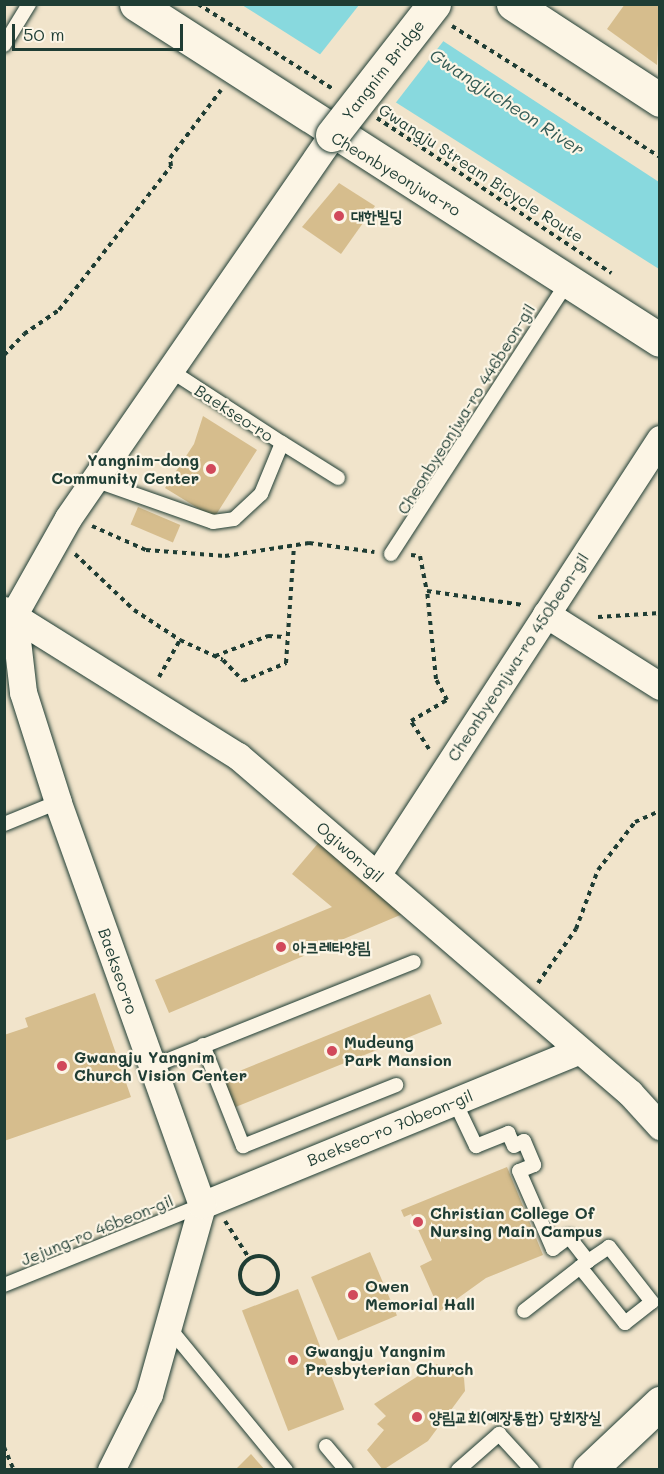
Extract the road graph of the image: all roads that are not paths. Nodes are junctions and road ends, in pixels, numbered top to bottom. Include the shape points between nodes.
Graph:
1 (29, 4) edge
2 (136, 4) edge
3 (513, 4) edge
4 (441, 14) edge
5 (4, 45) edge
6 (660, 100) edge
7 (332, 135) junction
8 (568, 281) junction
9 (660, 340) edge
10 (168, 369) junction
11 (660, 439) edge
12 (282, 443) junction
13 (338, 478) dead end
14 (94, 480) junction
15 (391, 554) road end
16 (8, 609) edge
17 (550, 617) junction
18 (660, 687) edge
19 (57, 802) junction
20 (4, 824) edge
21 (377, 875) junction
22 (414, 962) dead end
23 (203, 1045) junction
24 (578, 1051) junction
25 (151, 1067) junction
26 (396, 1085) dead end
27 (455, 1102) junction
28 (660, 1126) edge
29 (202, 1205) junction
30 (584, 1264) junction
31 (4, 1285) edge
32 (656, 1300) edge
33 (524, 1311) dead end
34 (170, 1329) junction
35 (660, 1403) edge
36 (326, 1446) dead end
37 (111, 1470) edge
38 (286, 1470) edge
39 (346, 1470) edge
40 (458, 1470) edge
41 (532, 1470) edge
42 (589, 1470) edge

1 - 5 lane
2 - 7 street, Cheonbyeonjwa-ro
3 - 6 street
4 - 7 street, Yangnim Bridge, bridge
7 - 8 street, Cheonbyeonjwa-ro
7 - 10 street
8 - 9 street, Cheonbyeonjwa-ro
8 - 15 lane, Cheonbyeonjwa-ro 446beon-gil
10 - 12 lane, Baekseo-ro
10 - 14 street
11 - 17 street, Cheonbyeonjwa-ro 450beon-gil
12 - 13 lane
12 - 14 lane, Baekseo-ro via 261,494 234,519 213,522 188,516
14 - 16 street
16 - 19 street, Baekseo-ro via 23,692
16 - 21 street, Ogiwon-gil via 238,756
17 - 18 street
17 - 21 street, Cheonbyeonjwa-ro 450beon-gil
19 - 20 lane
19 - 25 street, Baekseo-ro
21 - 24 street, Ogiwon-gil
22 - 23 lane
23 - 25 lane
23 - 26 lane via 243,1146
24 - 27 street, Baekseo-ro 70beon-gil
24 - 28 street, Ogiwon-gil
25 - 29 street, Baekseo-ro
27 - 29 street, Baekseo-ro 70beon-gil
27 - 30 lane via 476,1146 508,1133 514,1146 524,1141 534,1165 519,1171 553,1249 569,1237
29 - 31 lane, Jejung-ro 46beon-gil
29 - 34 street
30 - 32 lane via 609,1246
30 - 32 lane via 625,1323
30 - 33 lane
34 - 37 street via 137,1424
34 - 38 lane
35 - 42 street
36 - 39 lane
40 - 41 lane via 499,1434

